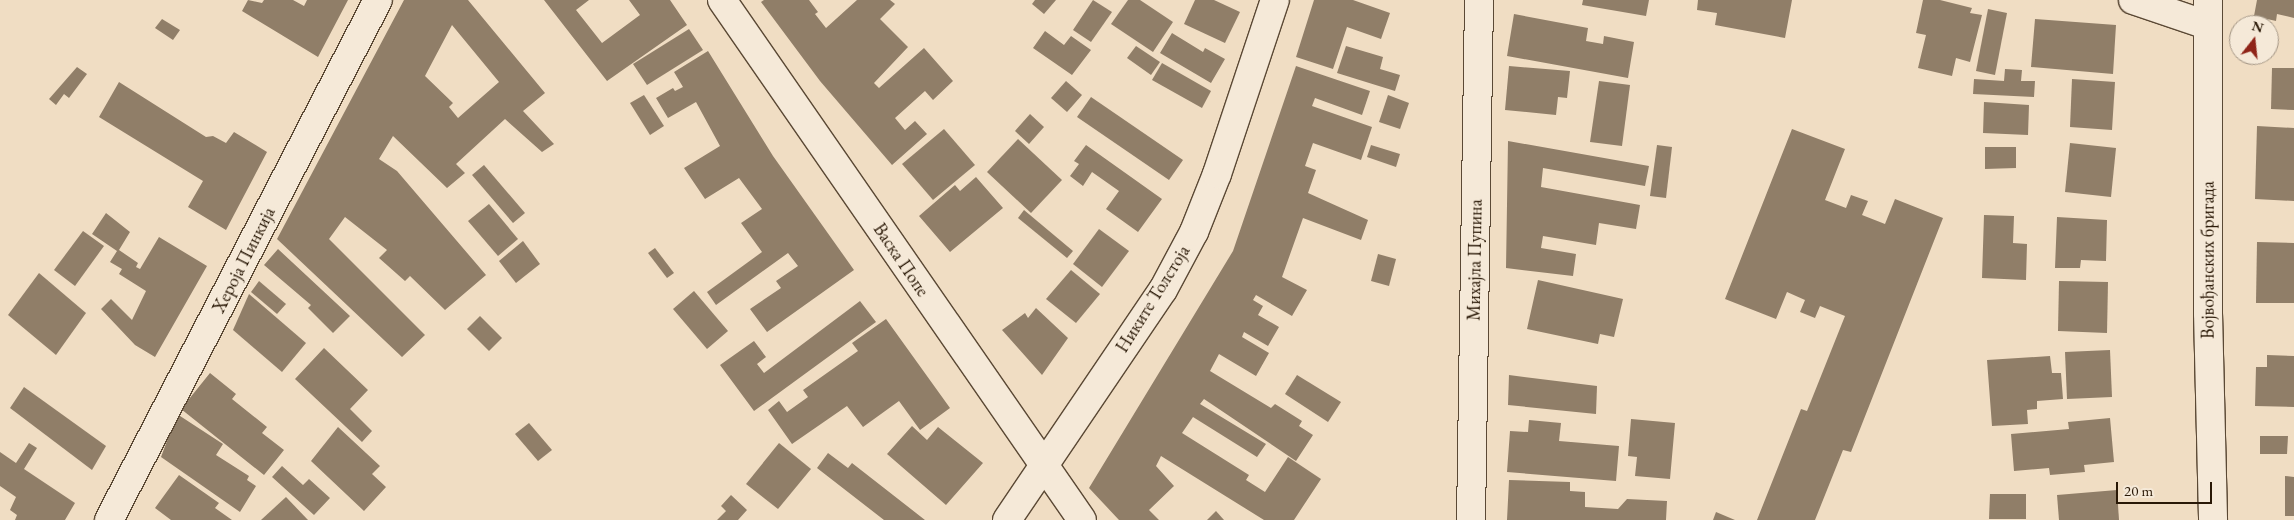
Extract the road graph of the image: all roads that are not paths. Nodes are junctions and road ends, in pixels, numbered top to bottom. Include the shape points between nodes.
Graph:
1 (378, 0) edge
2 (722, 0) edge
3 (1275, 0) edge
4 (1479, 0) edge
5 (2133, 0) edge
6 (2207, 12) edge
7 (1043, 467) junction
8 (109, 520) edge
9 (1007, 520) edge
10 (1082, 520) edge
11 (1471, 520) edge
12 (2213, 520) edge

1 - 8 street, Хероја Пинкија
2 - 7 street, Васка Попе
3 - 7 street, Никите Толстоја via 1217,174 1194,232 1163,290
4 - 11 street, Михајла Пупина
5 - 6 street
6 - 12 street, Војвођанских бригада
7 - 9 street, Никите Толстоја
7 - 10 street, Васка Попе

